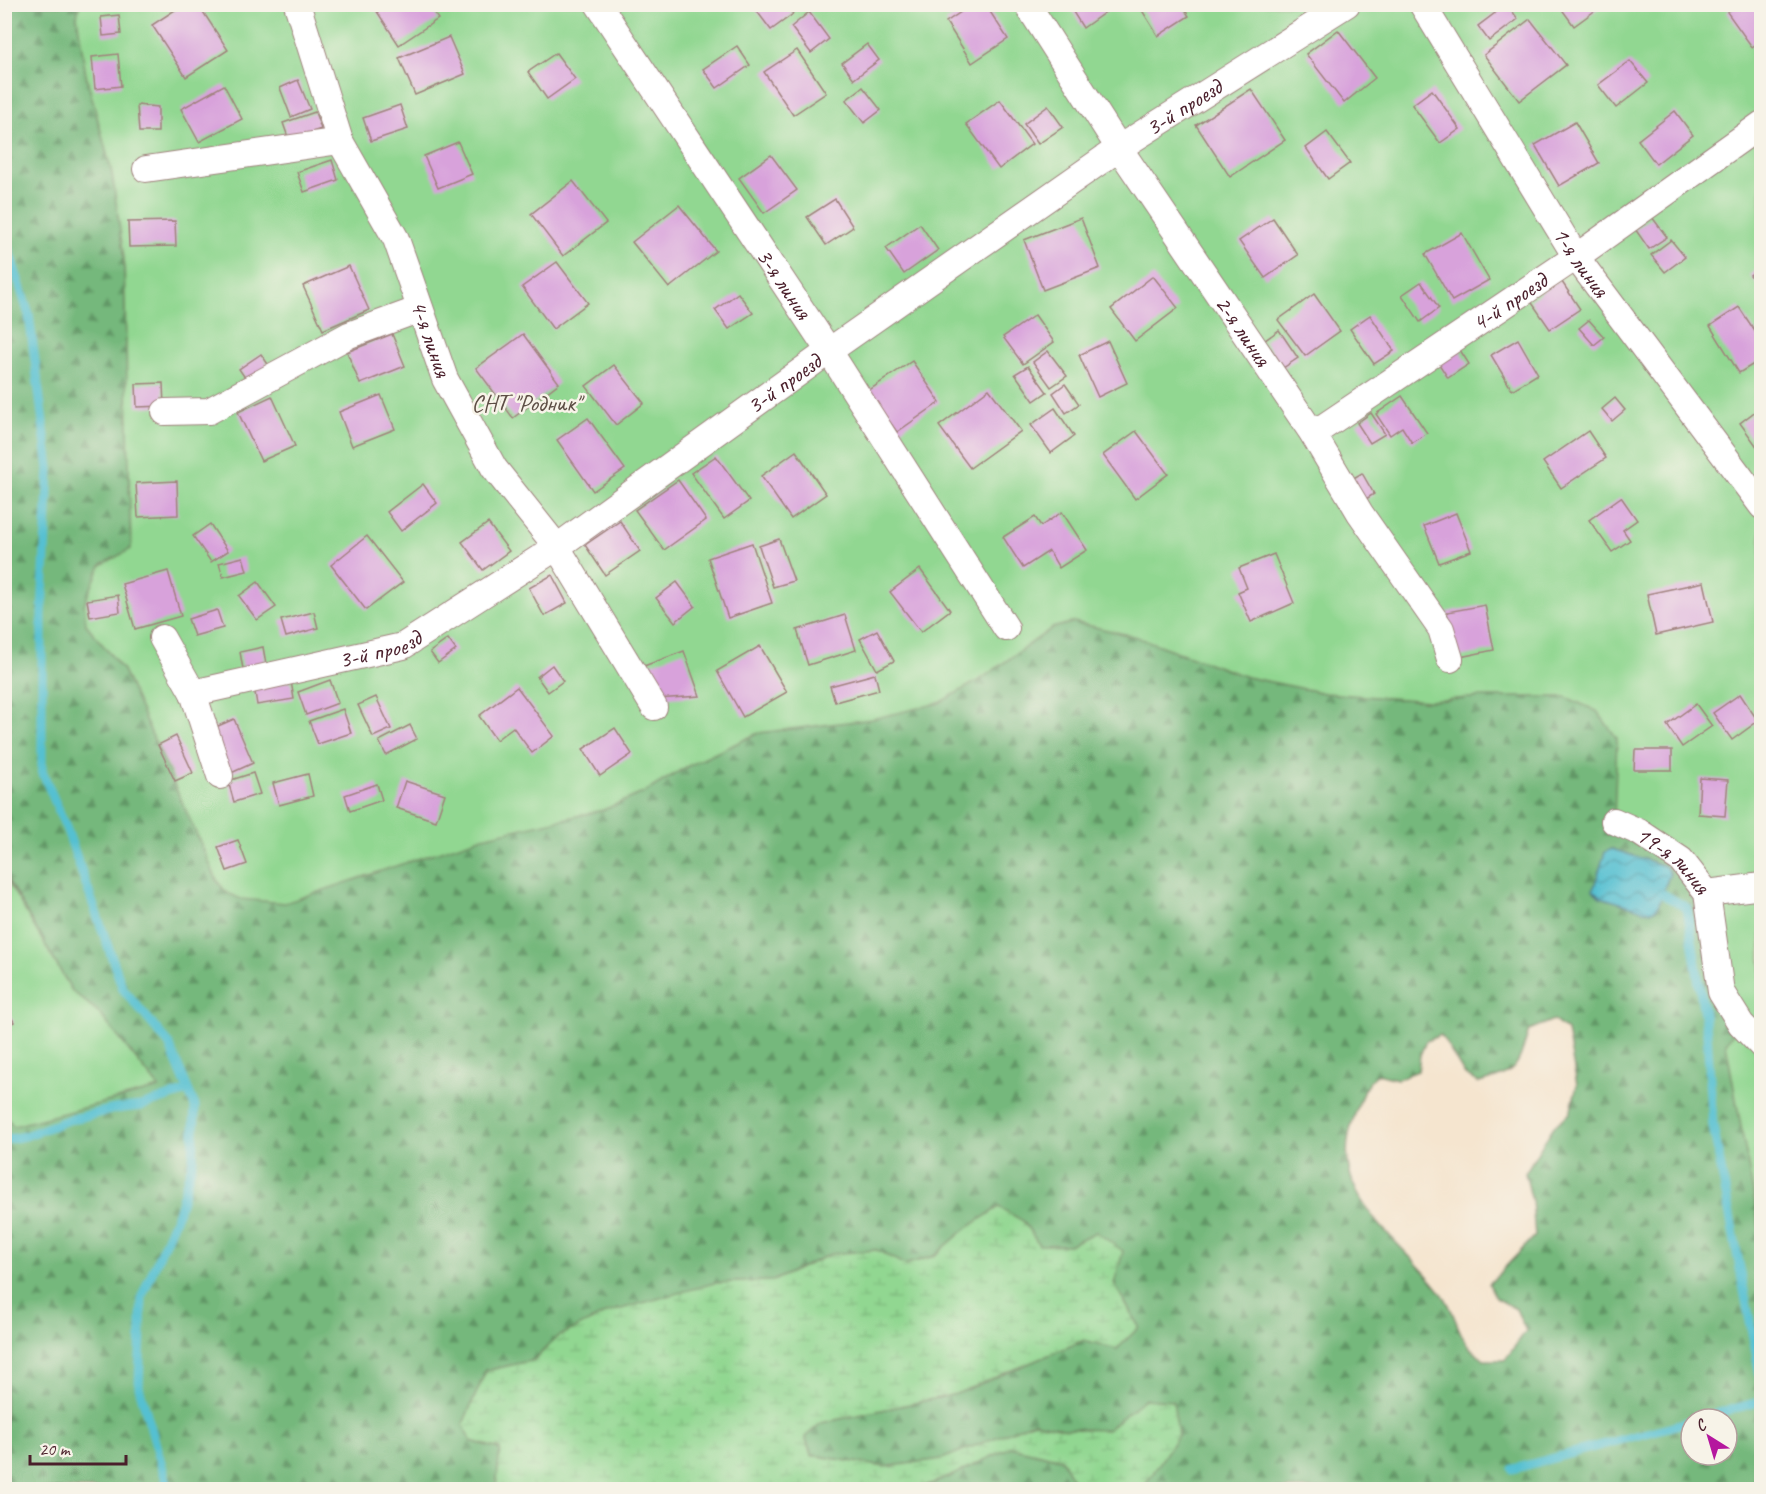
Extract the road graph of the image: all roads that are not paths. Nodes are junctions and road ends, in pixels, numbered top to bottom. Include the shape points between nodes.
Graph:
1 (297, 4) edge
2 (598, 4) edge
3 (1027, 4) edge
4 (1347, 4) edge
5 (1422, 4) edge
6 (1761, 124) edge
7 (340, 141) junction
8 (1119, 148) junction
9 (146, 169) dead end
10 (1576, 256) junction
11 (420, 309) junction
12 (829, 351) junction
13 (165, 412) dead end
14 (1313, 434) junction
15 (1761, 506) edge
16 (557, 548) junction
17 (1006, 628) dead end
18 (162, 638) dead end
19 (1450, 659) dead end
20 (193, 693) junction
21 (654, 707) dead end
22 (220, 776) dead end
23 (1614, 821) dead end
24 (1761, 886) edge
25 (1707, 893) junction
26 (1761, 1046) edge

1 - 7 street, 4-я линия
2 - 12 street, 3-я линия
3 - 8 street, 2-я линия
4 - 8 street, 3-й проезд
5 - 10 street, 1-я линия
6 - 10 street, 4-й проезд
7 - 9 street
7 - 11 street, 4-я линия via 396,239
8 - 12 street, 3-й проезд
8 - 14 street, 2-я линия
10 - 14 street, 4-й проезд
10 - 15 street, 1-я линия
11 - 13 street via 349,335 209,411
11 - 16 street, 4-я линия via 445,379 494,468
12 - 16 street, 3-й проезд
12 - 17 street, 3-я линия
14 - 19 street, 2-я линия via 1360,513 1442,629
16 - 20 street, 3-й проезд via 403,646
16 - 21 street, 4-я линия
18 - 20 street
20 - 22 street
23 - 25 street, 19-я линия via 1639,832 1681,860
24 - 25 street
25 - 26 street, 19-я линия via 1721,992

